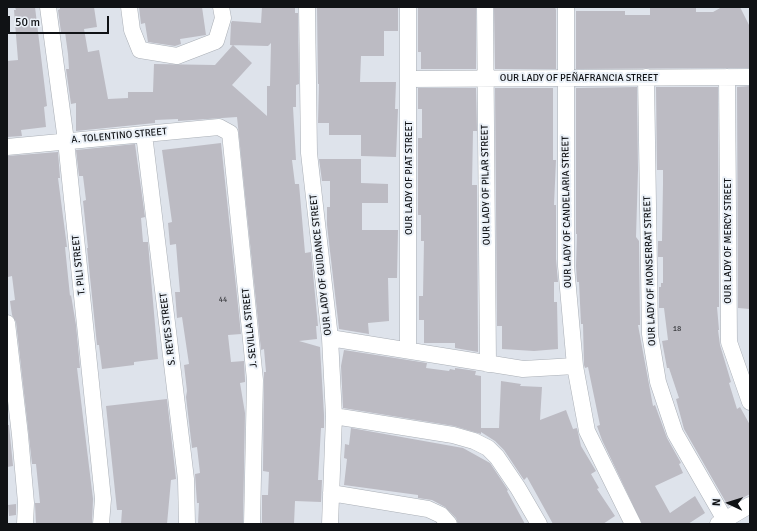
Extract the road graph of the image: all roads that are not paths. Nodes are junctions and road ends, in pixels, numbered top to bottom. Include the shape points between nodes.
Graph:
1 (48, 7) edge
2 (129, 7) edge
3 (221, 7) edge
4 (307, 7) edge
5 (408, 7) edge
6 (484, 7) edge
7 (566, 7) edge
8 (566, 77) junction
9 (646, 77) junction
10 (727, 77) junction
11 (750, 77) edge
12 (409, 78) junction
13 (485, 79) junction
14 (230, 133) joint
15 (144, 134) junction
16 (66, 141) junction
17 (7, 147) edge
18 (7, 323) edge
19 (330, 338) junction
20 (408, 350) junction
21 (488, 364) junction
22 (575, 366) junction
23 (750, 402) edge
24 (334, 416) junction
25 (331, 493) junction
26 (750, 505) edge
27 (722, 522) edge
28 (25, 524) edge
29 (101, 524) edge
30 (187, 524) edge
31 (252, 524) edge
32 (330, 524) edge
33 (449, 524) edge
34 (539, 524) edge
35 (633, 524) edge

1 - 16 street, T. PILI STREET
2 - 3 street via 132,30 140,50 177,56 216,41 223,18
4 - 19 street, OUR LADY OF GUIDANCE STREET via 309,153
5 - 12 street, OUR LADY OF PIAT STREET
6 - 13 street, OUR LADY OF PILAR STREET
7 - 8 street, OUR LADY OF CANDELARIA STREET
8 - 9 street, OUR LADY OF PEÑAFRANCIA STREET
8 - 13 street, OUR LADY OF PEÑAFRANCIA STREET
8 - 22 street, OUR LADY OF CANDELARIA STREET via 566,266
9 - 10 street, OUR LADY OF PEÑAFRANCIA STREET
9 - 27 street, OUR LADY OF MONSERRAT STREET via 650,334 658,382 675,433
10 - 11 street, OUR LADY OF PEÑAFRANCIA STREET
10 - 23 street, OUR LADY OF MERCY STREET via 729,342
12 - 13 street, OUR LADY OF PEÑAFRANCIA STREET
12 - 20 street, OUR LADY OF PIAT STREET
13 - 21 street, OUR LADY OF PILAR STREET
14 - 15 street, A. TOLENTINO STREET via 219,127
14 - 31 street, J. SEVILLA STREET via 255,380
15 - 16 street, A. TOLENTINO STREET
15 - 30 street, S. REYES STREET via 186,479
16 - 17 street, A. TOLENTINO STREET
16 - 29 street, T. PILI STREET via 103,499
18 - 28 street via 21,443 26,503
19 - 20 street
19 - 24 street, OUR LADY OF GUIDANCE STREET
20 - 21 street
21 - 22 street via 523,369
22 - 35 street, OUR LADY OF CANDELARIA STREET via 587,431
24 - 25 street, OUR LADY OF GUIDANCE STREET
24 - 34 street via 474,440 497,457
25 - 32 street, OUR LADY OF GUIDANCE STREET
25 - 33 street via 428,509 441,515
26 - 27 street

